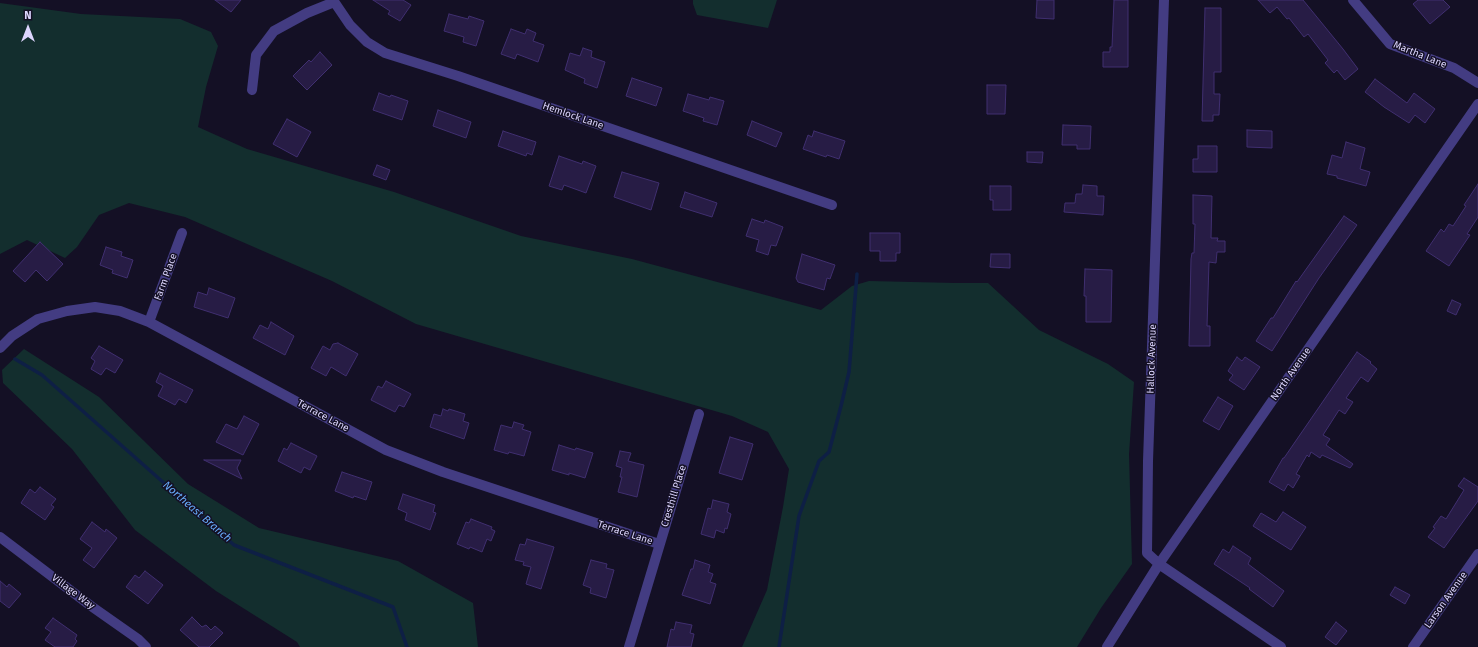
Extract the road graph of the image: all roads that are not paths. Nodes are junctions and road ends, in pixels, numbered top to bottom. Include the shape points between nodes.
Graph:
1 (1164, 0) edge
2 (1353, 0) edge
3 (334, 1) edge
4 (1478, 83) edge
5 (252, 90) dead end
6 (1478, 104) edge
7 (832, 205) dead end
8 (182, 233) dead end
9 (150, 322) junction
10 (0, 348) edge
11 (699, 414) dead end
12 (0, 537) edge
13 (660, 544) junction
14 (1478, 554) edge
15 (1159, 564) junction
16 (146, 647) edge
17 (629, 647) edge
18 (1107, 647) edge
19 (1281, 647) edge
20 (1414, 647) edge

1 - 15 street, Hallock Avenue via 1147,553
2 - 4 street, Martha Lane via 1390,44 1454,68
3 - 5 street via 274,32 256,55
3 - 7 street, Hemlock Lane via 354,30 384,53
6 - 15 street, North Avenue
8 - 9 street, Farm Place
9 - 10 street, Terrace Lane via 120,311 95,307 67,311 38,319 12,336
9 - 13 street, Terrace Lane via 386,450
11 - 13 street, Cresthill Place
12 - 16 street, Village Way
13 - 17 street, Cresthill Place
14 - 20 street, Larson Avenue
15 - 18 street, North Avenue
15 - 19 street, Hallock Avenue

